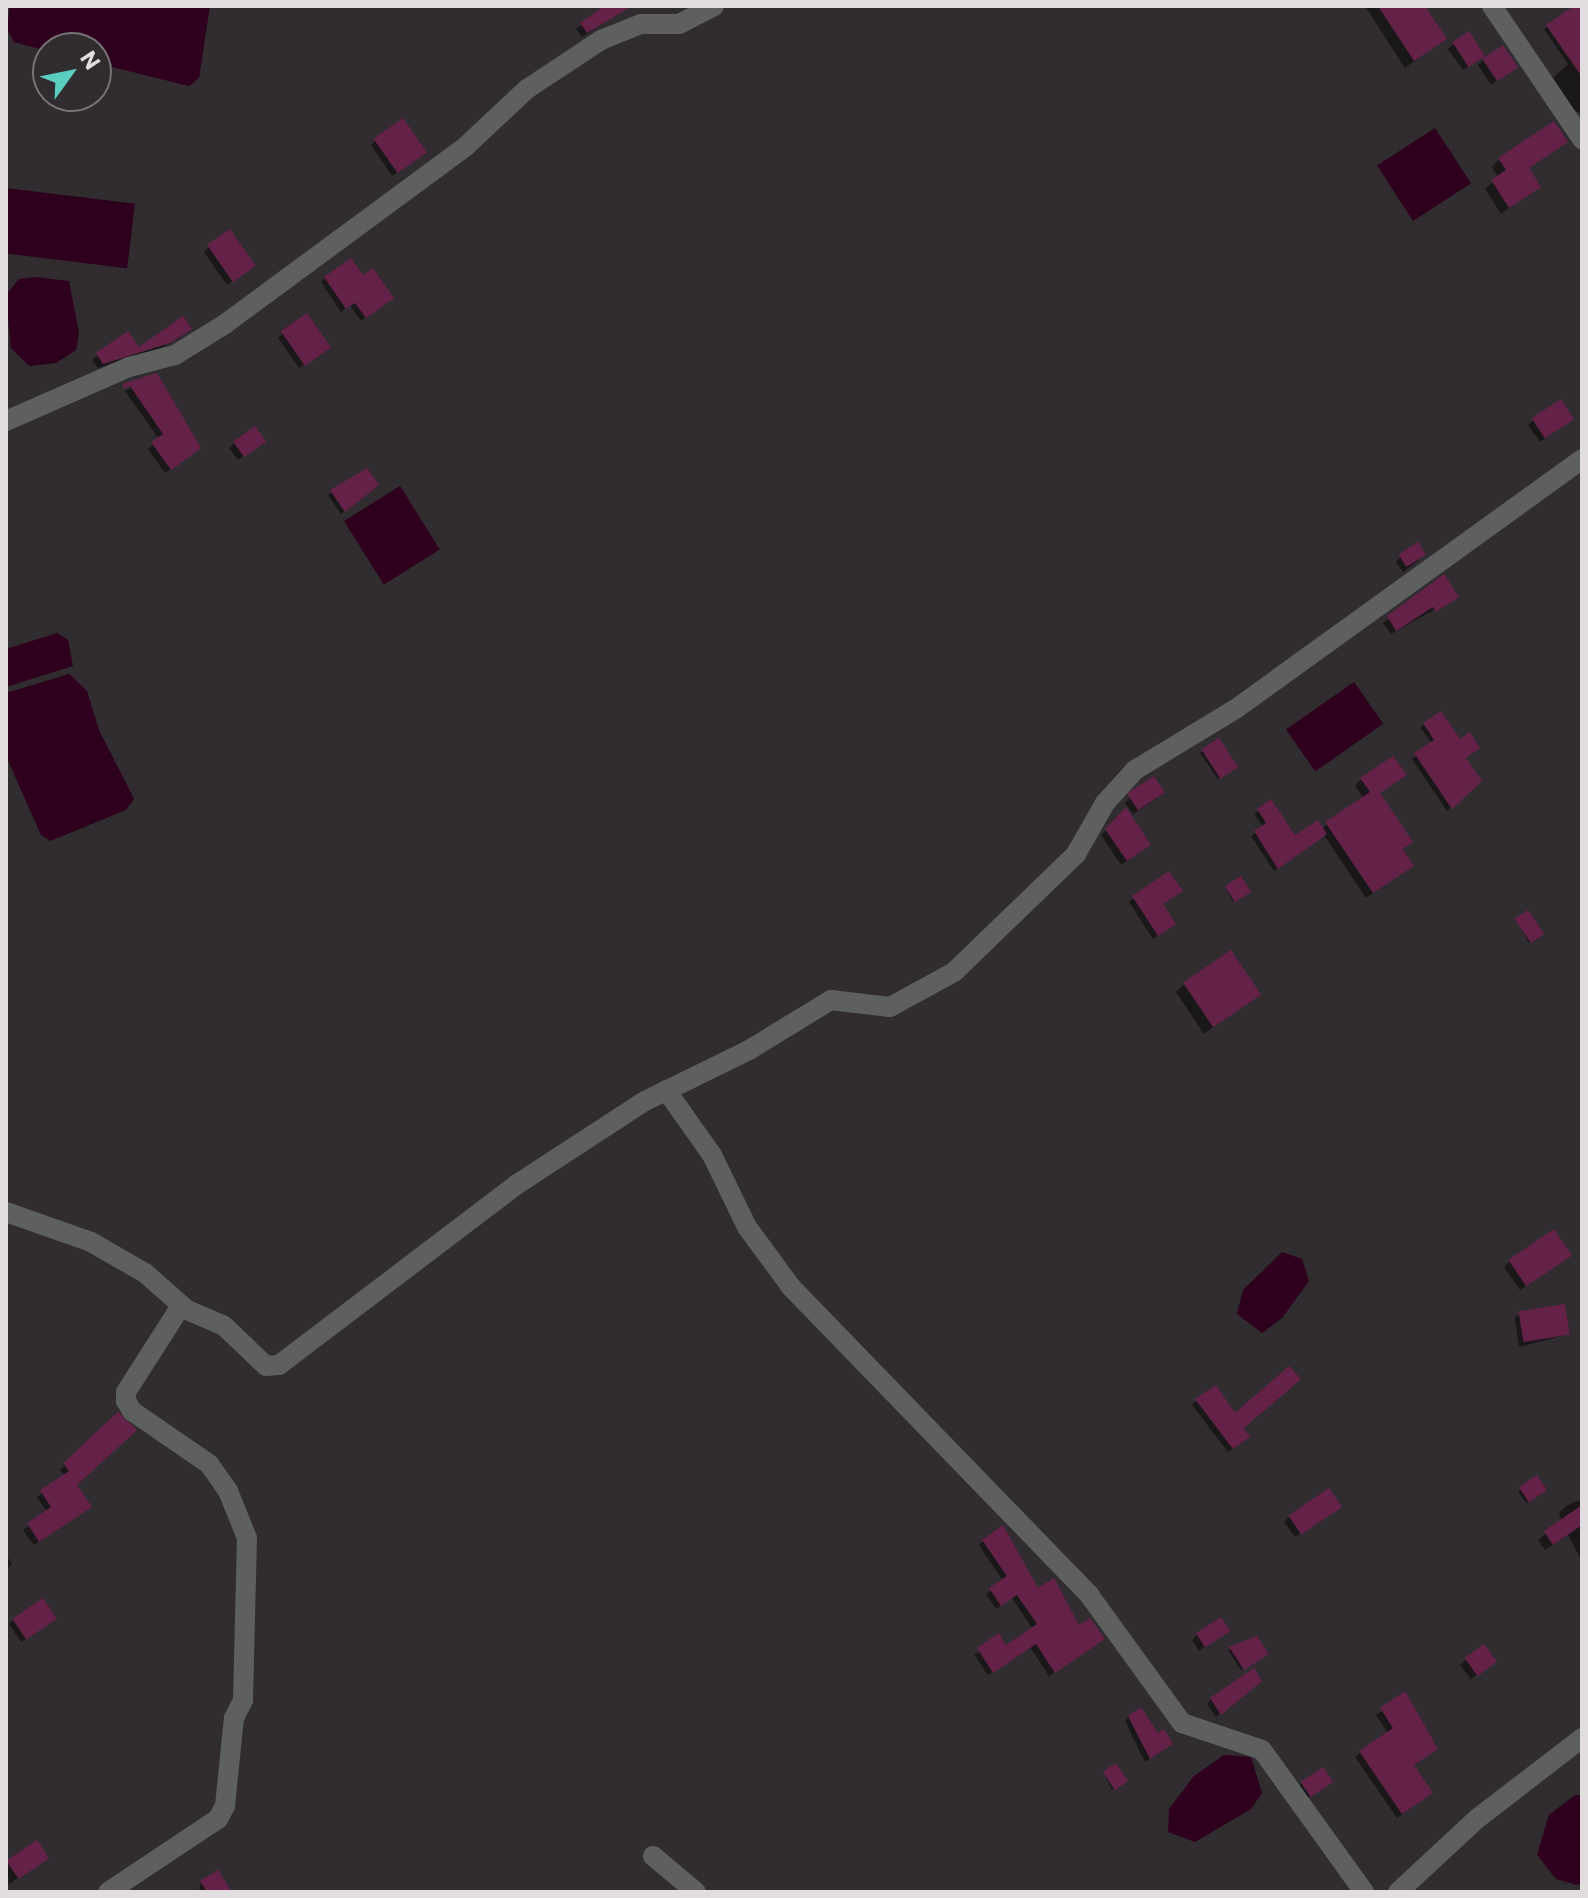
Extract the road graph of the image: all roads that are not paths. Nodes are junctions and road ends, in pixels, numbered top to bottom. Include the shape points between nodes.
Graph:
1 (714, 6) edge
2 (1492, 6) edge
3 (1582, 139) edge
4 (6, 421) edge
5 (1582, 459) edge
6 (666, 1090) junction
7 (6, 1212) edge
8 (181, 1306) junction
9 (1582, 1738) edge
10 (653, 1856) dead end
11 (108, 1892) edge
12 (696, 1892) edge
13 (1364, 1892) edge
14 (1398, 1892) edge

1 - 4 street via 692,20 641,24 601,40 527,89 466,146 302,268 175,355 129,367
2 - 3 street
5 - 6 street via 1237,708 1135,770 1105,803 1076,854 954,972 890,1007 831,1000 749,1050
6 - 8 street via 516,1185 279,1365 266,1366 223,1325
6 - 13 street via 712,1155 747,1227 791,1287 1090,1596 1182,1723 1262,1750
7 - 8 street via 91,1242 145,1273
8 - 11 street via 126,1392 126,1401 132,1411 209,1464 228,1491 247,1538 243,1700 234,1718 225,1806 218,1819
9 - 14 street via 1478,1818
10 - 12 street

